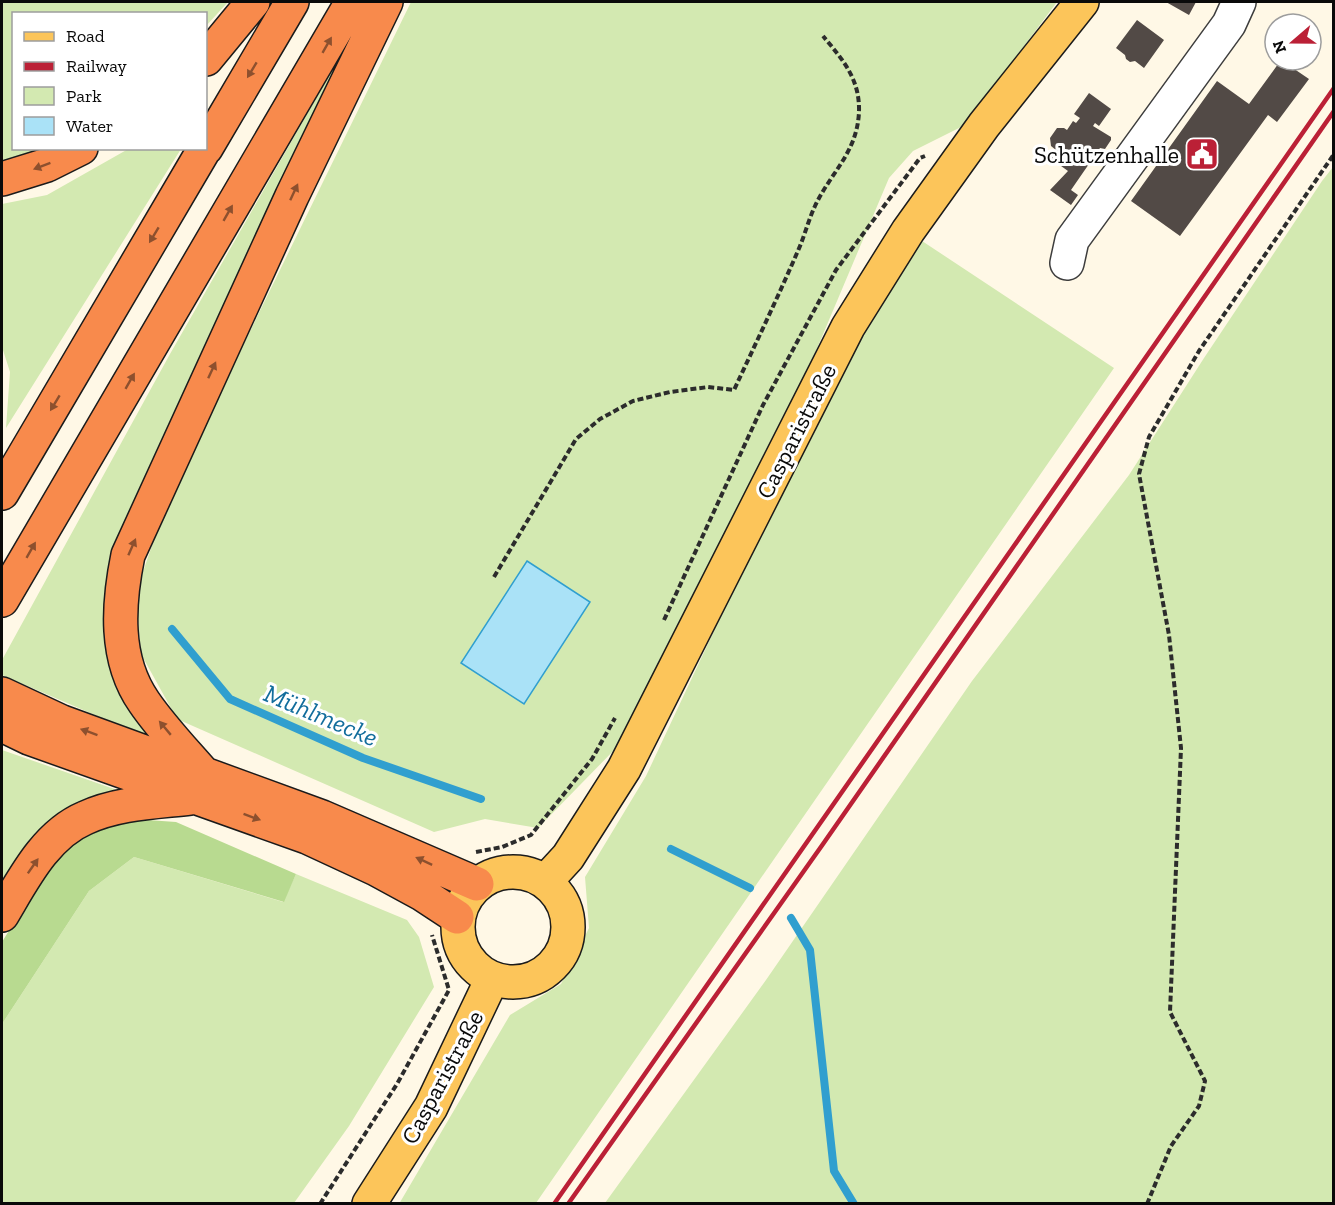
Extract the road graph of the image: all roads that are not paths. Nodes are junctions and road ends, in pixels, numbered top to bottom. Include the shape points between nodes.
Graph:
1 (252, 2) edge
2 (292, 2) edge
3 (352, 2) edge
4 (386, 2) edge
5 (1082, 2) edge
6 (1239, 2) edge
7 (207, 58) edge
8 (207, 145) edge
9 (77, 150) edge
10 (204, 150) edge
11 (2, 179) edge
12 (1067, 263) dead end
13 (2, 493) edge
14 (2, 600) edge
15 (2, 694) edge
16 (2, 725) edge
17 (200, 785) junction
18 (545, 882) junction
19 (477, 884) junction
20 (2, 915) edge
21 (444, 924) junction
22 (492, 979) junction
23 (369, 1203) edge

1 - 7 highway
2 -> 8 highway
14 -> 3 highway
17 -> 4 highway via 132,680 123,651 120,618 128,555 292,196
5 - 18 main road, Casparistraße via 984,125 908,231 848,327 624,769 568,857
6 - 12 lane via 1228,24 1072,240
9 -> 11 highway via 48,165
10 -> 13 highway
17 -> 15 highway
16 - 17 highway via 29,738
19 -> 17 highway via 322,817
20 -> 17 highway via 22,880 51,843 83,818
17 -> 21 highway via 422,894
18 - 19 main road via 528,872 510,872
18 - 22 main road via 556,891 567,916 567,938 558,961 540,976 514,982
19 - 21 main road
21 - 22 main road via 458,935 463,952 475,968
22 - 23 main road, Casparistraße via 431,1107

